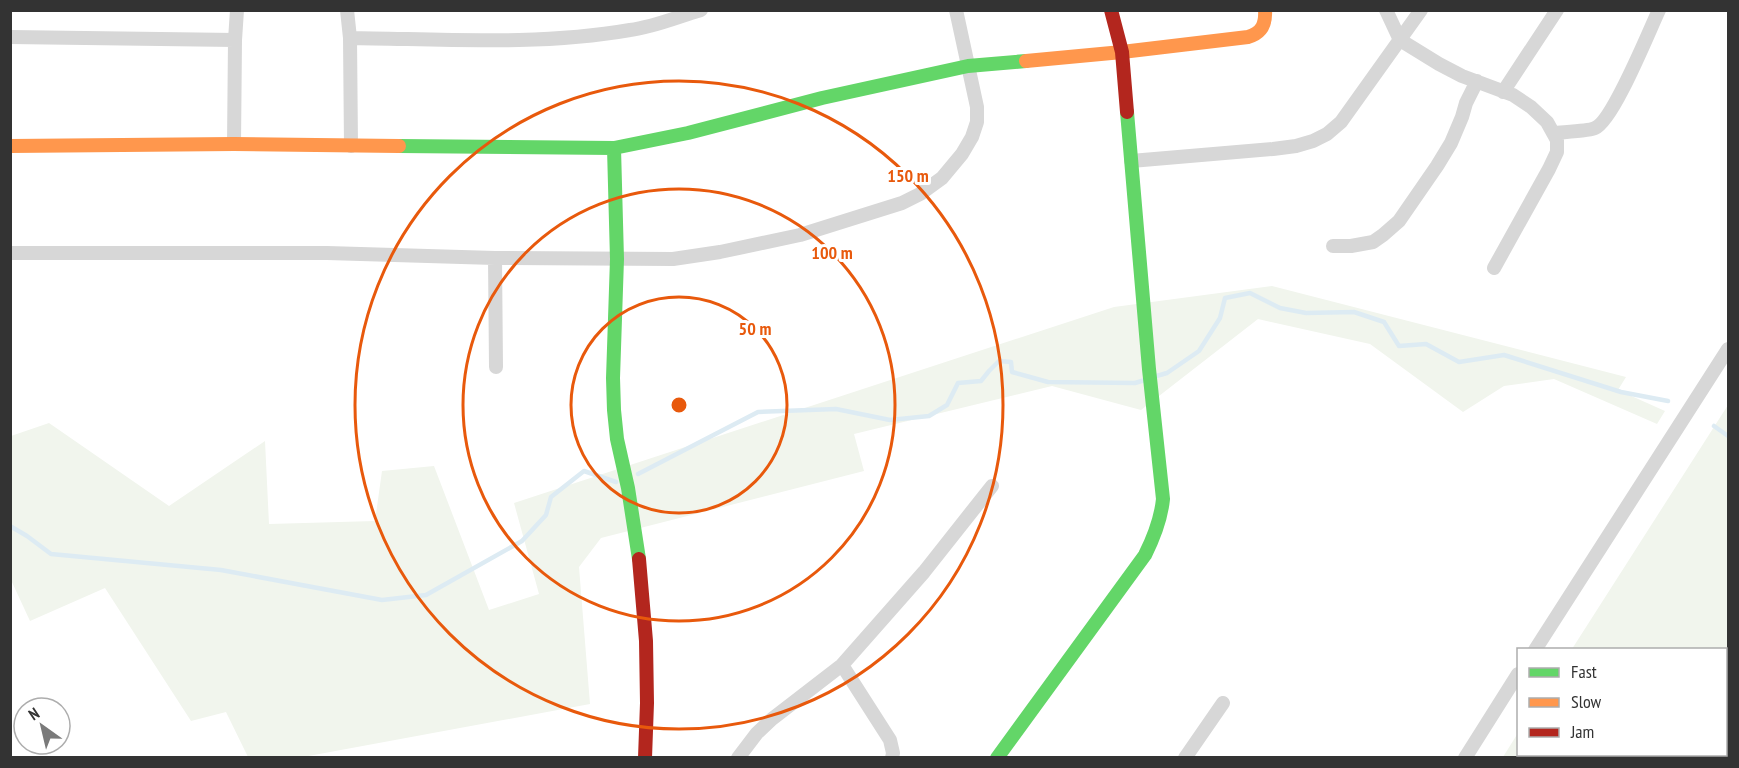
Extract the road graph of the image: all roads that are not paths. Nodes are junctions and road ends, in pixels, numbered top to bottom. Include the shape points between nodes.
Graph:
1 (237, 10) edge
2 (347, 10) edge
3 (701, 10) edge
4 (956, 10) edge
5 (1111, 10) edge
6 (1265, 10) edge
7 (1386, 10) edge
8 (1421, 10) edge
9 (1557, 10) edge
10 (1659, 10) edge
11 (10, 37) edge
12 (350, 38) junction
13 (235, 40) junction
14 (1400, 40) junction
15 (1122, 52) junction
16 (968, 66) junction
17 (1477, 81) junction
18 (1503, 92) junction
19 (1554, 133) junction
20 (234, 144) junction
21 (10, 146) edge
22 (351, 146) junction
23 (614, 148) junction
24 (1131, 161) junction
25 (1333, 246) dead end
26 (10, 253) edge
27 (495, 258) junction
28 (616, 259) junction
29 (1494, 268) dead end
30 (1728, 349) edge
31 (496, 367) dead end
32 (992, 486) dead end
33 (1535, 648) edge
34 (842, 665) junction
35 (1517, 676) edge
36 (1223, 703) dead end
37 (645, 758) edge
38 (738, 758) edge
39 (892, 758) edge
40 (997, 758) edge
41 (1185, 758) edge
42 (1465, 758) edge

1 - 13 street
2 - 12 street
3 - 12 street via 632,30 586,36 527,40
4 - 16 street
5 - 15 street
6 - 15 street via 1264,26 1256,35
7 - 14 street
8 - 14 street
9 - 18 street
10 - 19 street via 1616,101 1600,125
11 - 13 street
12 - 22 street
13 - 20 street
14 - 17 street
14 - 24 street via 1341,122 1313,141 1273,149
15 - 16 street
15 - 24 street
16 - 23 street
16 - 28 street via 977,107 972,137 942,178 920,194 800,235 673,259
17 - 18 street
17 - 25 street via 1451,143 1399,221 1373,242
18 - 19 street via 1531,107
19 - 29 street via 1557,152
20 - 21 street
20 - 22 street
22 - 23 street
23 - 28 street
24 - 40 street via 1162,516 1154,539 1130,577
26 - 27 street via 327,253
27 - 28 street
27 - 31 street
28 - 37 street via 614,410 639,558 646,641
30 - 33 street
32 - 34 street via 924,572
34 - 38 street via 772,719
34 - 39 street via 890,740
35 - 42 street
36 - 41 street

